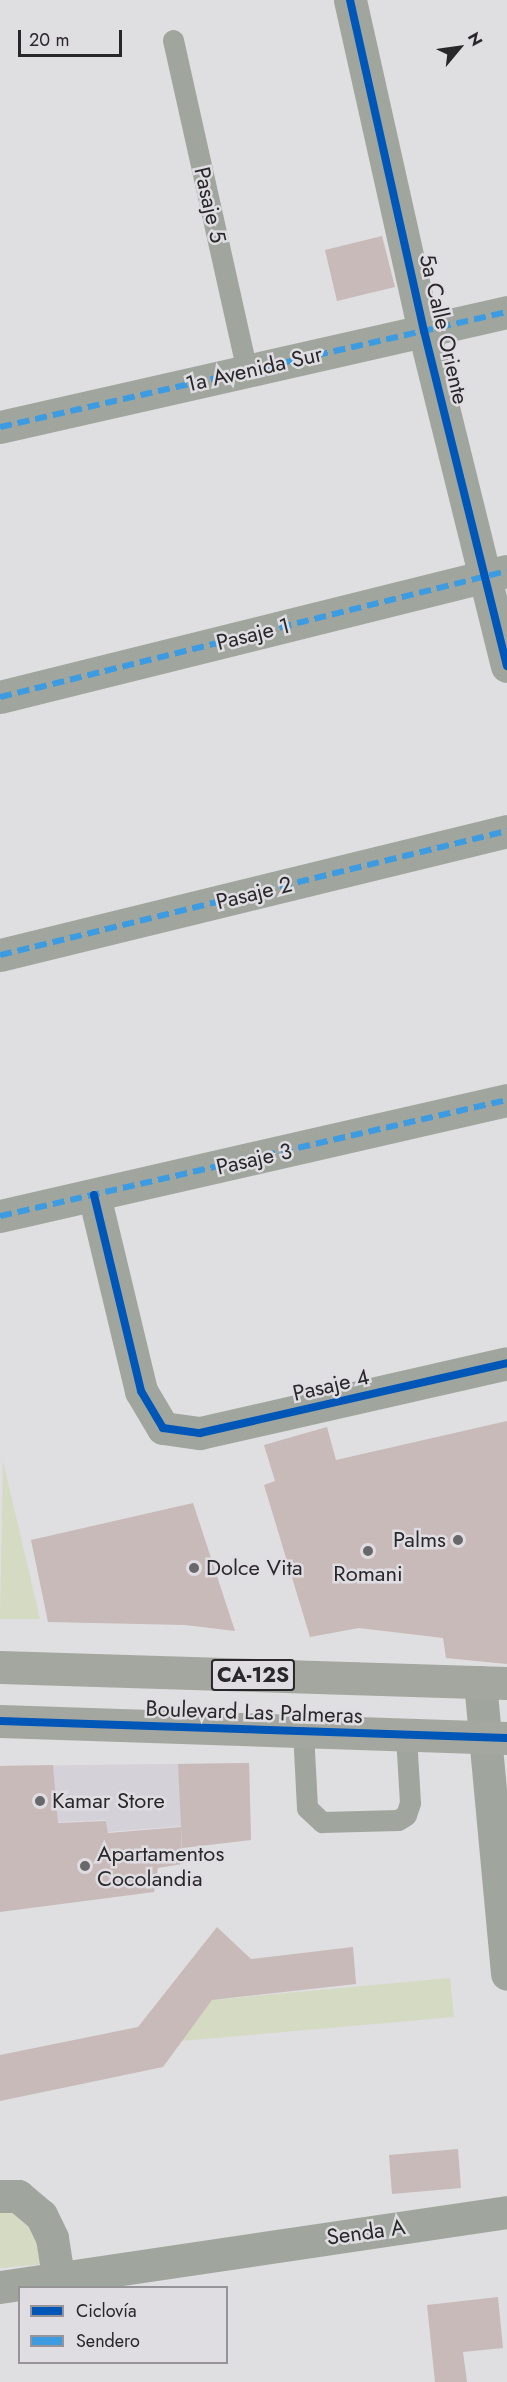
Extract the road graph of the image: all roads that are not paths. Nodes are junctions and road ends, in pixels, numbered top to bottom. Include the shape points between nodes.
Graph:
1 (350, 0) edge
2 (173, 40) dead end
3 (507, 312) edge
4 (424, 331) junction
5 (247, 370) junction
6 (0, 427) edge
7 (496, 574) edge
8 (507, 666) edge
9 (0, 698) edge
10 (507, 831) edge
11 (0, 955) edge
12 (507, 1100) edge
13 (94, 1195) junction
14 (0, 1216) edge
15 (507, 1363) edge
16 (0, 1667) edge
17 (494, 1682) edge
18 (0, 1721) edge
19 (303, 1731) junction
20 (406, 1735) junction
21 (496, 1738) edge
22 (507, 1974) edge
23 (0, 2196) edge
24 (507, 2211) edge
25 (58, 2276) junction
26 (0, 2287) edge

1 - 4 street, 5a Calle Oriente
2 - 5 lane, Pasaje 5
3 - 4 street, 1a Avenida Sur
4 - 5 street, 1a Avenida Sur
4 - 7 street, 5a Calle Oriente
5 - 6 street, 1a Avenida Sur
7 - 8 street, 5a Calle Oriente
7 - 9 street, Pasaje 1
10 - 11 street, Pasaje 2
12 - 13 street, Pasaje 3
13 - 14 street, Pasaje 3
13 - 15 street, Pasaje 4 via 141,1391 163,1428 200,1433
16 - 17 main road, Boulevard Las Palmeras / CA-12S
17 - 21 street
18 - 19 main road, Boulevard Las Palmeras
19 - 20 main road, Boulevard Las Palmeras
19 - 20 lane via 307,1808 322,1822 399,1820 406,1815 410,1803
20 - 21 main road, Boulevard Las Palmeras
21 - 22 street
23 - 25 street via 18,2196 41,2215 52,2238
24 - 25 street, Senda A
25 - 26 street, Senda A

